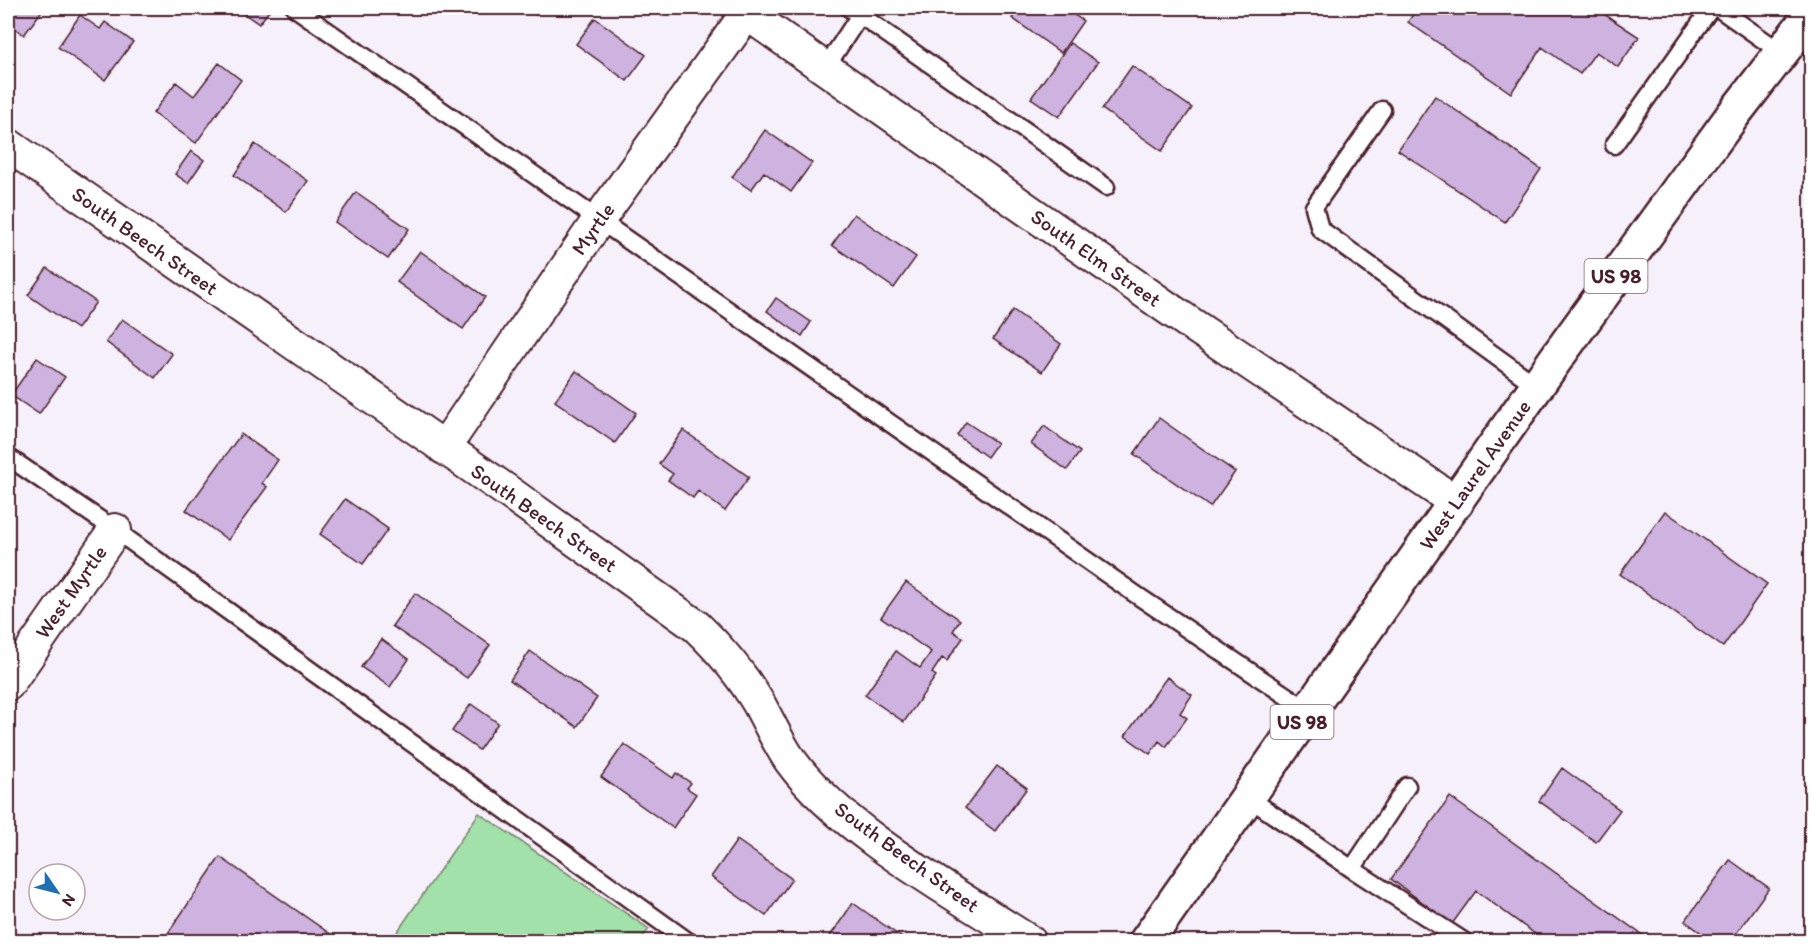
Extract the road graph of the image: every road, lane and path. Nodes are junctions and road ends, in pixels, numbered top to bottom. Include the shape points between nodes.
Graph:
1 (295, 8) edge
2 (1710, 8) edge
3 (1718, 8) edge
4 (743, 10) edge
5 (854, 11) edge
6 (1812, 13) edge
7 (1782, 53) junction
8 (826, 67) junction
9 (1382, 110) dead end
10 (8, 145) edge
11 (1614, 145) dead end
12 (1106, 186) dead end
13 (600, 218) junction
14 (1537, 386) junction
15 (444, 448) junction
16 (8, 457) edge
17 (1457, 502) junction
18 (115, 530) junction
19 (8, 684) edge
20 (1310, 711) junction
21 (1407, 786) dead end
22 (1249, 798) junction
23 (1352, 868) junction
24 (689, 942) edge
25 (1030, 942) edge
26 (1146, 942) edge
27 (1465, 942) edge

1 - 13 lane
2 - 11 lane
3 - 7 lane
4 - 8 street, South Elm Street
4 - 13 street, Myrtle
5 - 8 lane
5 - 12 lane
6 - 7 main road, West Laurel Avenue / US 98
7 - 14 main road, West Laurel Avenue / US 98
8 - 17 street, South Elm Street via 1169,309
9 - 14 lane via 1314,207 1320,229
10 - 15 street, South Beech Street
13 - 15 street, Myrtle
13 - 20 lane via 1138,596
14 - 17 main road, West Laurel Avenue / US 98
15 - 25 street, South Beech Street via 696,626 720,648 758,701 790,760 837,810
16 - 18 lane
17 - 20 main road, West Laurel Avenue / US 98
18 - 19 street, West Myrtle
18 - 24 lane
20 - 22 main road, West Laurel Avenue / US 98
21 - 23 lane
22 - 23 lane
22 - 26 main road, West Laurel Avenue / US 98
23 - 27 lane

